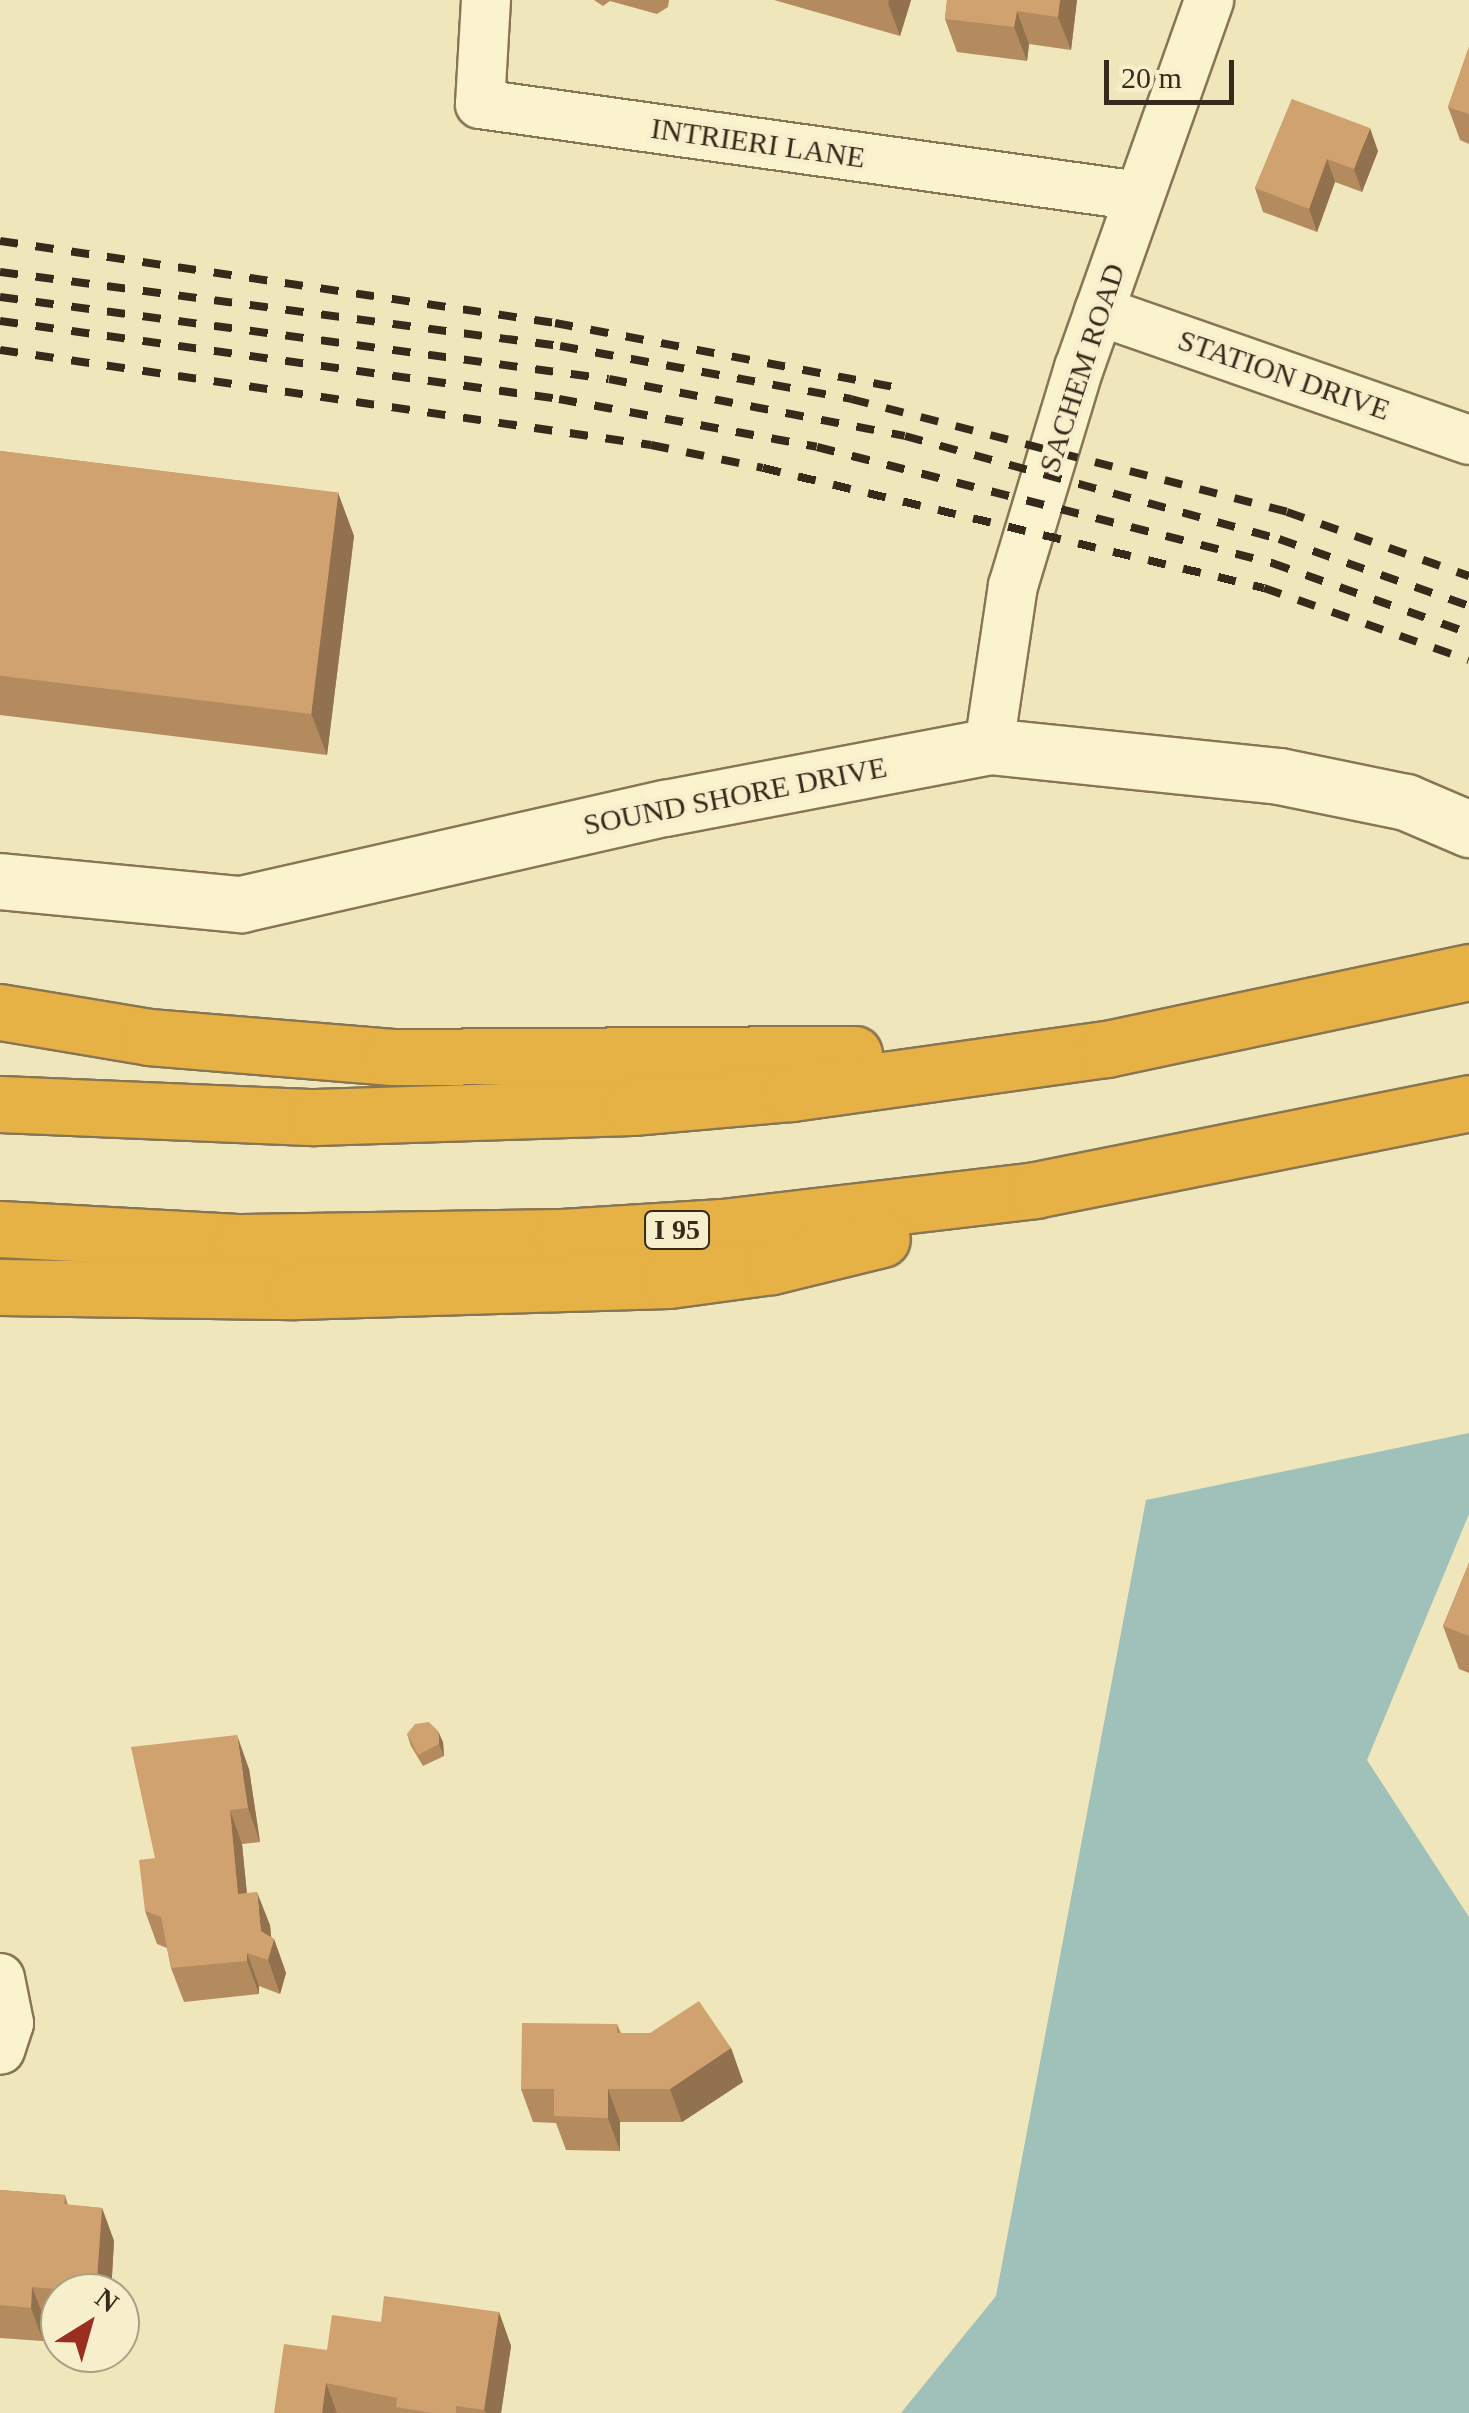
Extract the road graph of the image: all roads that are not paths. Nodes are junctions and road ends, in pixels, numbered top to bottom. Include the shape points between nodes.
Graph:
1 (486, 0) edge
2 (1209, 0) edge
3 (1138, 196) junction
4 (1099, 311) junction
5 (1469, 440) edge
6 (989, 746) junction
7 (1469, 828) edge
8 (0, 881) edge
9 (1469, 972) edge
10 (0, 1012) edge
11 (1107, 1049) junction
12 (1469, 1103) edge
13 (0, 1104) edge
14 (1193, 1163) junction
15 (0, 1229) edge
16 (0, 1287) edge
17 (0, 1978) edge
18 (0, 2050) edge

1 - 3 street, INTRIERI LANE via 480,104
2 - 3 street, SACHEM ROAD
3 - 4 street, SACHEM ROAD
4 - 5 street, STATION DRIVE
4 - 6 street, SACHEM ROAD via 1013,586
6 - 7 main road, SOUND SHORE DRIVE via 1279,776 1406,802
6 - 8 main road, SOUND SHORE DRIVE via 666,808 241,904
9 - 11 highway
10 - 11 highway via 149,1037 410,1058
11 - 13 highway via 792,1093 496,1114 315,1117
12 - 14 highway, I 95
14 - 15 highway, I 95 via 879,1210 562,1238 242,1242
14 - 16 highway via 772,1266 669,1280 336,1291
17 - 18 street via 9,2023

